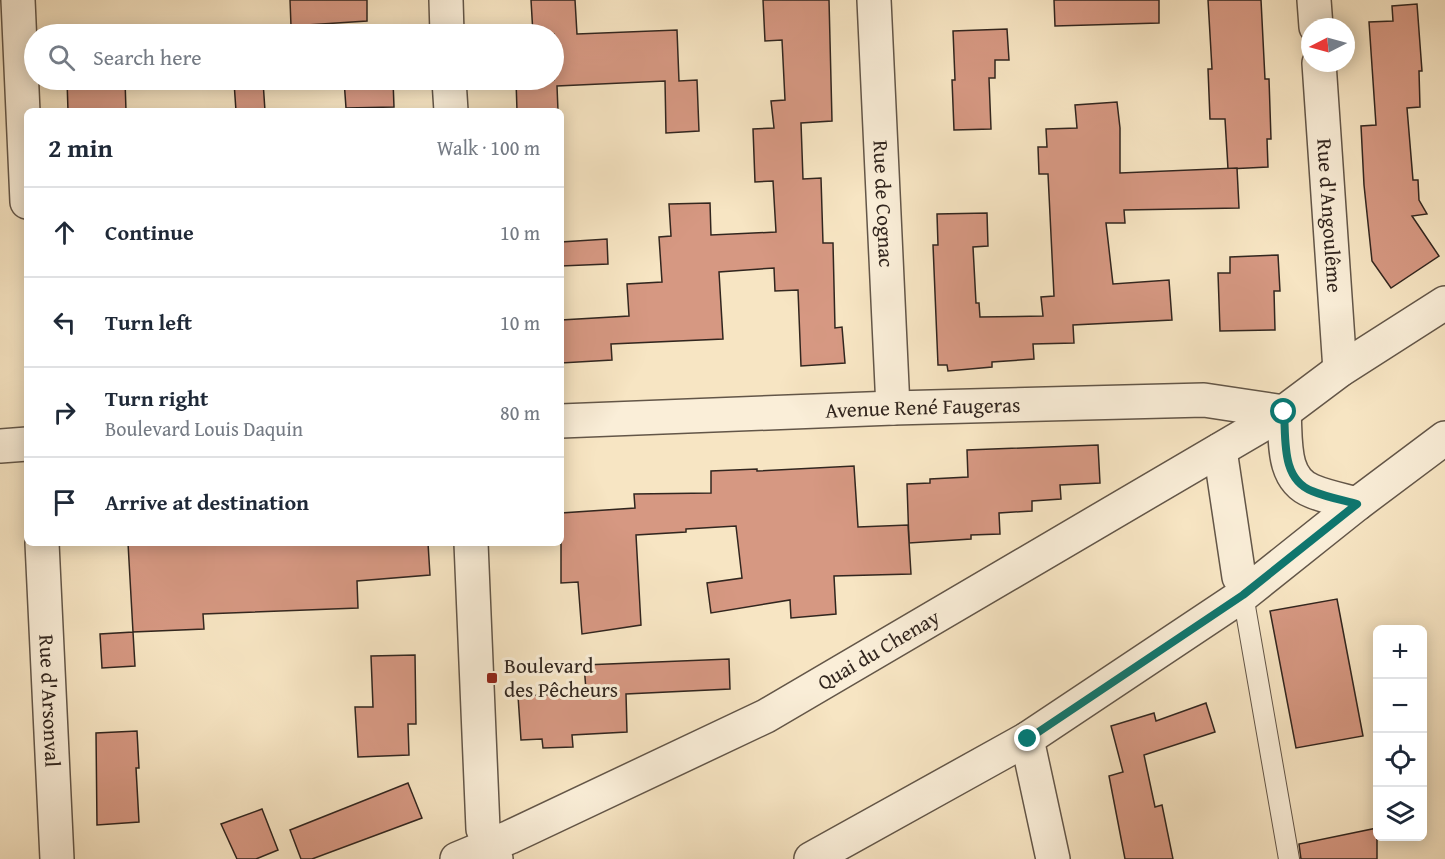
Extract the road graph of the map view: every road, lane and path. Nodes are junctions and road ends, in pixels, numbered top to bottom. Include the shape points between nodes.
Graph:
1 (18, 0) edge
2 (446, 0) edge
3 (874, 0) edge
4 (1314, 0) edge
5 (1315, 18) edge
6 (447, 24) edge
7 (1320, 72) edge
8 (450, 90) edge
9 (451, 108) edge
10 (24, 135) edge
11 (1445, 303) edge
12 (1340, 370) junction
13 (893, 408) junction
14 (1284, 412) junction
15 (564, 421) edge
16 (1445, 438) edge
17 (24, 444) edge
18 (0, 446) edge
19 (1220, 450) junction
20 (1357, 504) junction
21 (42, 546) edge
22 (471, 546) edge
23 (1241, 586) junction
24 (1028, 739) junction
25 (493, 852) edge
26 (57, 859) edge
27 (457, 859) edge
28 (811, 859) edge
29 (1053, 859) edge
30 (1289, 859) edge

1 - 10 street
2 - 6 street
3 - 13 street, Rue de Cognac
4 - 5 street
7 - 12 street, Rue d'Angoulême
8 - 9 street
11 - 12 street, Quai du Chenay
12 - 14 street, Quai du Chenay
13 - 14 street, Avenue René Faugeras via 1204,399
13 - 15 street, Avenue René Faugeras
14 - 19 street, Quai du Chenay
14 - 20 street via 1288,464 1294,478 1310,491
16 - 20 street
17 - 18 street
19 - 23 street
19 - 25 street, Quai du Chenay via 766,716
20 - 23 street
21 - 26 street, Rue d'Arsonval
22 - 25 street via 483,829
23 - 24 street
23 - 30 lane
24 - 28 street
24 - 29 street
25 - 27 street, Quai du Chenay

